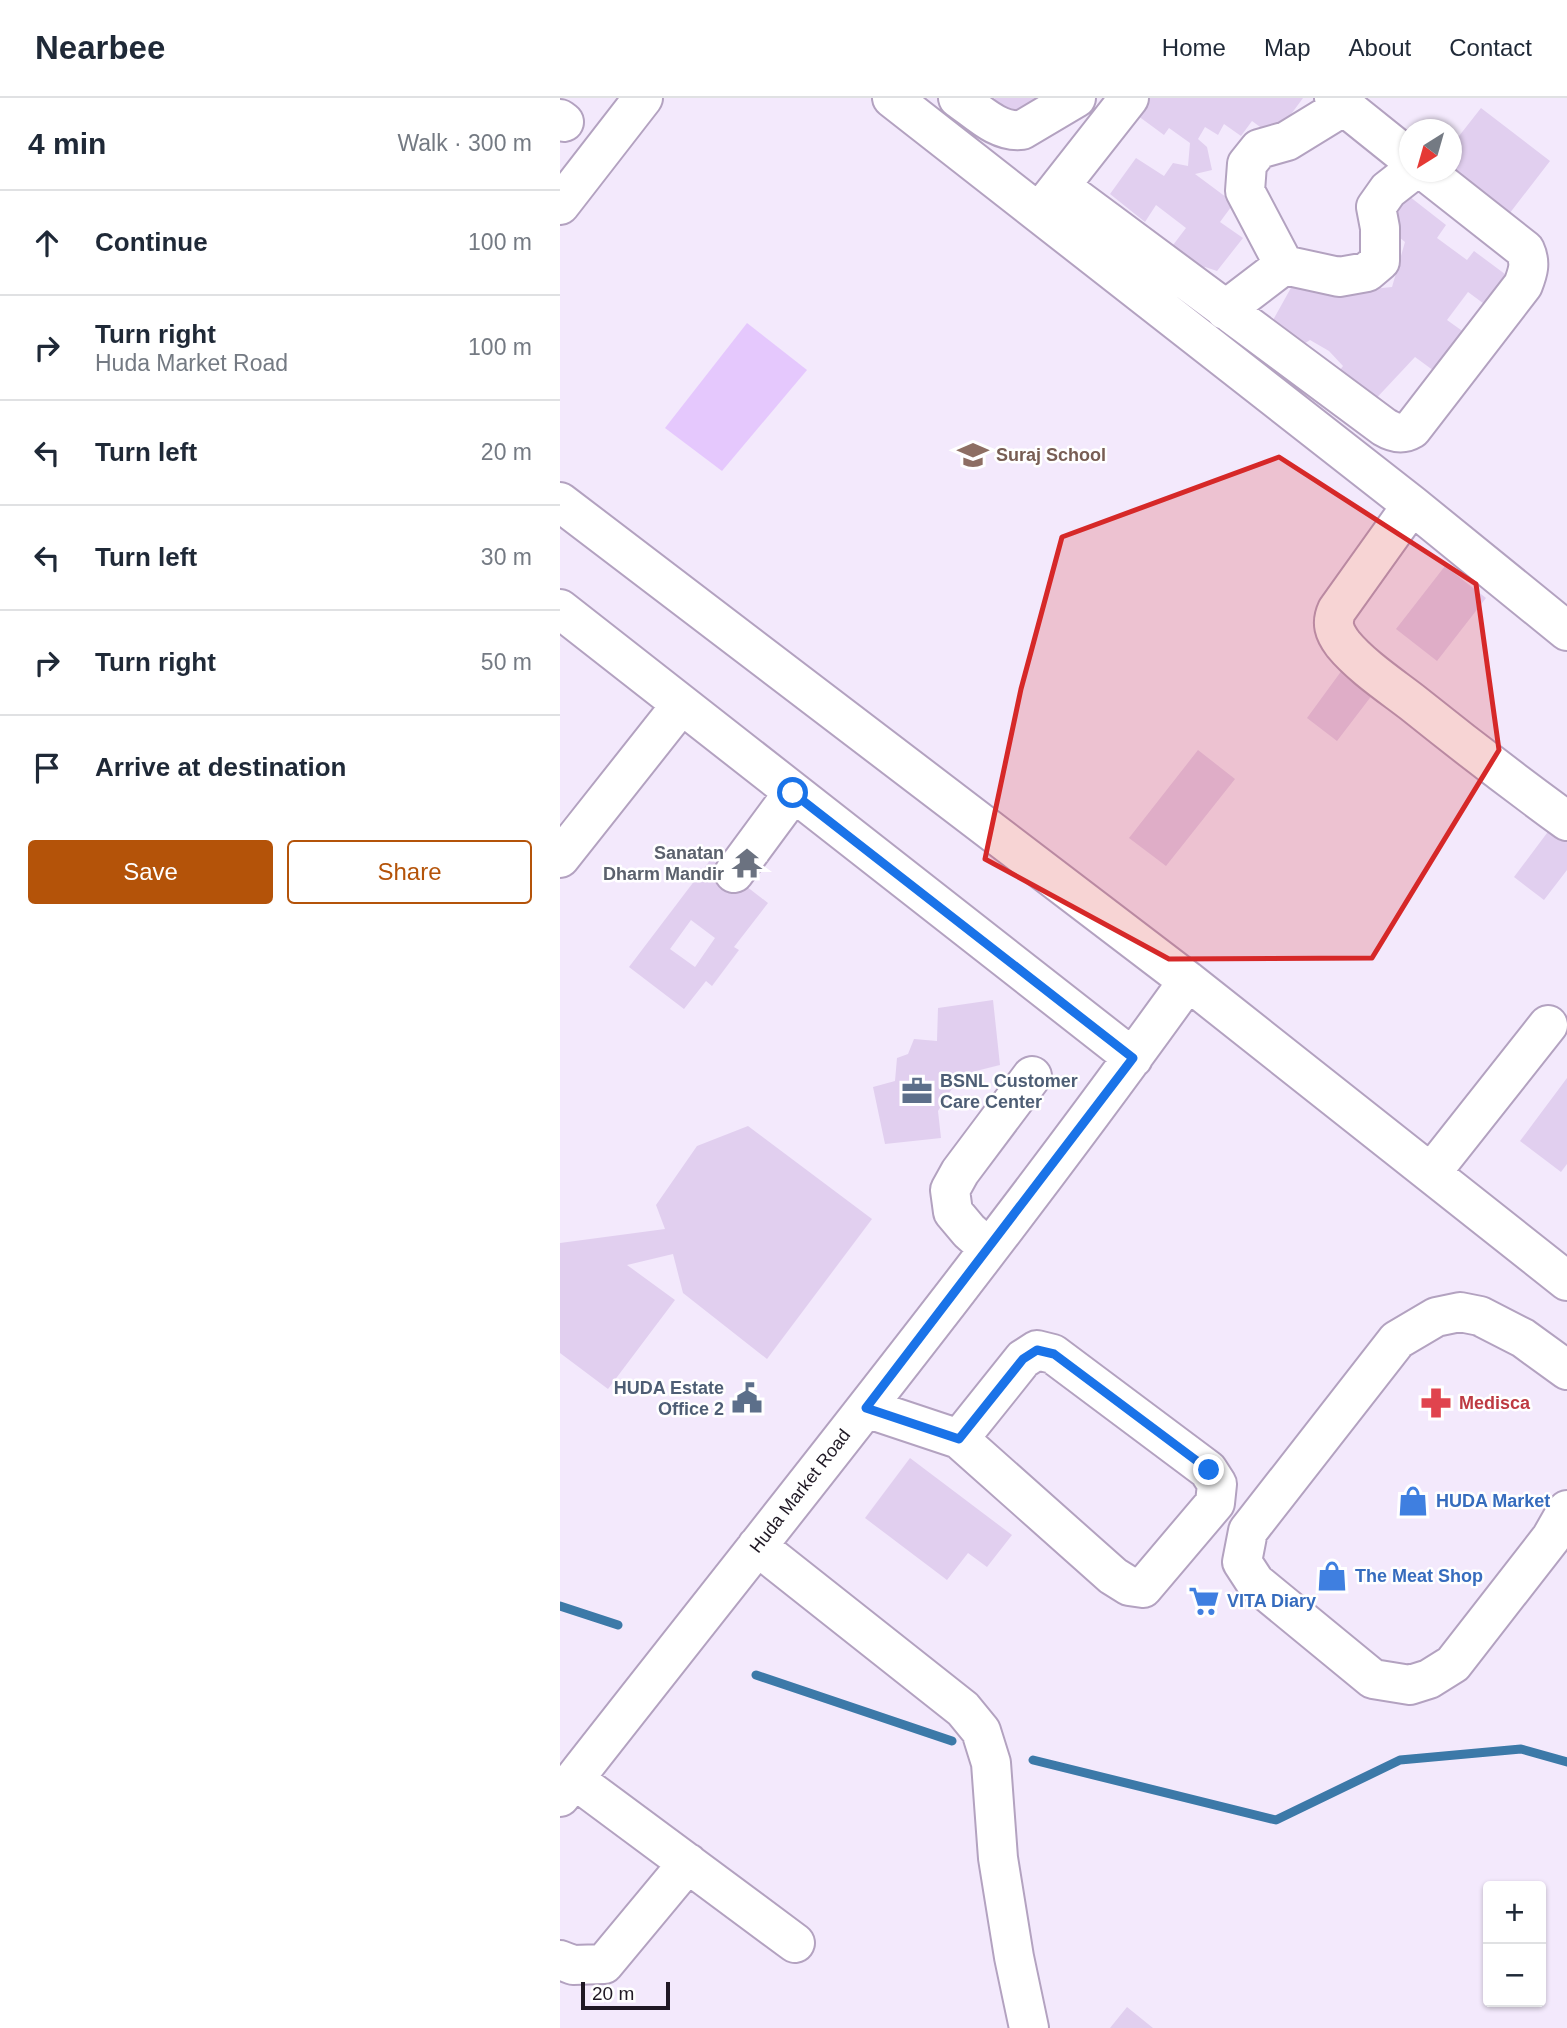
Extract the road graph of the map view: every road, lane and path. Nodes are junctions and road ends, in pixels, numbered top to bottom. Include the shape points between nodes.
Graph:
1 (643, 98) edge
2 (958, 98) edge
3 (1076, 98) edge
4 (1129, 98) edge
5 (905, 102) edge
6 (1339, 102) edge
7 (1399, 151) edge
8 (1399, 181) edge
9 (1439, 182) edge
10 (1050, 199) junction
11 (560, 205) edge
12 (1284, 265) junction
13 (1225, 310) junction
14 (560, 502) edge
15 (1412, 505) junction
16 (560, 609) edge
17 (1567, 631) edge
18 (681, 705) junction
19 (793, 793) junction
20 (1567, 821) edge
21 (560, 858) edge
22 (734, 873) dead end
23 (1188, 981) junction
24 (1548, 1024) dead end
25 (1133, 1058) junction
26 (1032, 1076) dead end
27 (1431, 1173) junction
28 (988, 1248) junction
29 (1562, 1268) edge
30 (1567, 1370) edge
31 (866, 1408) junction
32 (959, 1439) junction
33 (1567, 1510) edge
34 (757, 1546) junction
35 (567, 1788) edge
36 (688, 1863) junction
37 (795, 1944) dead end
38 (560, 1960) edge
39 (1029, 2028) edge

1 - 11 street
2 - 3 street via 1012,131 1022,130
4 - 10 street
5 - 10 street
6 - 7 street
6 - 12 street via 1287,141 1259,149 1247,164 1245,191
8 - 12 street via 1376,207 1380,261 1367,272 1339,277
9 - 13 street via 1525,250 1528,271 1412,429 1394,433 1384,427
10 - 13 street
10 - 15 street
12 - 13 street
14 - 23 street
15 - 17 street
15 - 20 street via 1337,610 1334,629 1343,644 1379,676
16 - 18 street
18 - 19 street
18 - 21 street
19 - 22 street
19 - 25 street
23 - 25 street, Huda Market Road
23 - 27 street
24 - 27 street
25 - 28 street, Huda Market Road
26 - 28 street via 950,1190 953,1212
27 - 29 street
28 - 31 street, Huda Market Road
30 - 33 street via 1523,1339 1460,1312 1436,1317 1396,1340 1248,1531 1242,1562 1255,1582 1373,1679 1410,1685 1453,1664 1551,1538
31 - 32 street
31 - 34 street, Huda Market Road
32 - 32 street via 1129,1586 1143,1588 1215,1503 1217,1484 1209,1470 1054,1354 1037,1350 1023,1359
34 - 35 street, Huda Market Road
34 - 39 street via 962,1709 981,1731 991,1763 998,1858
35 - 36 street
36 - 37 street
36 - 38 street via 604,1964 573,1965

